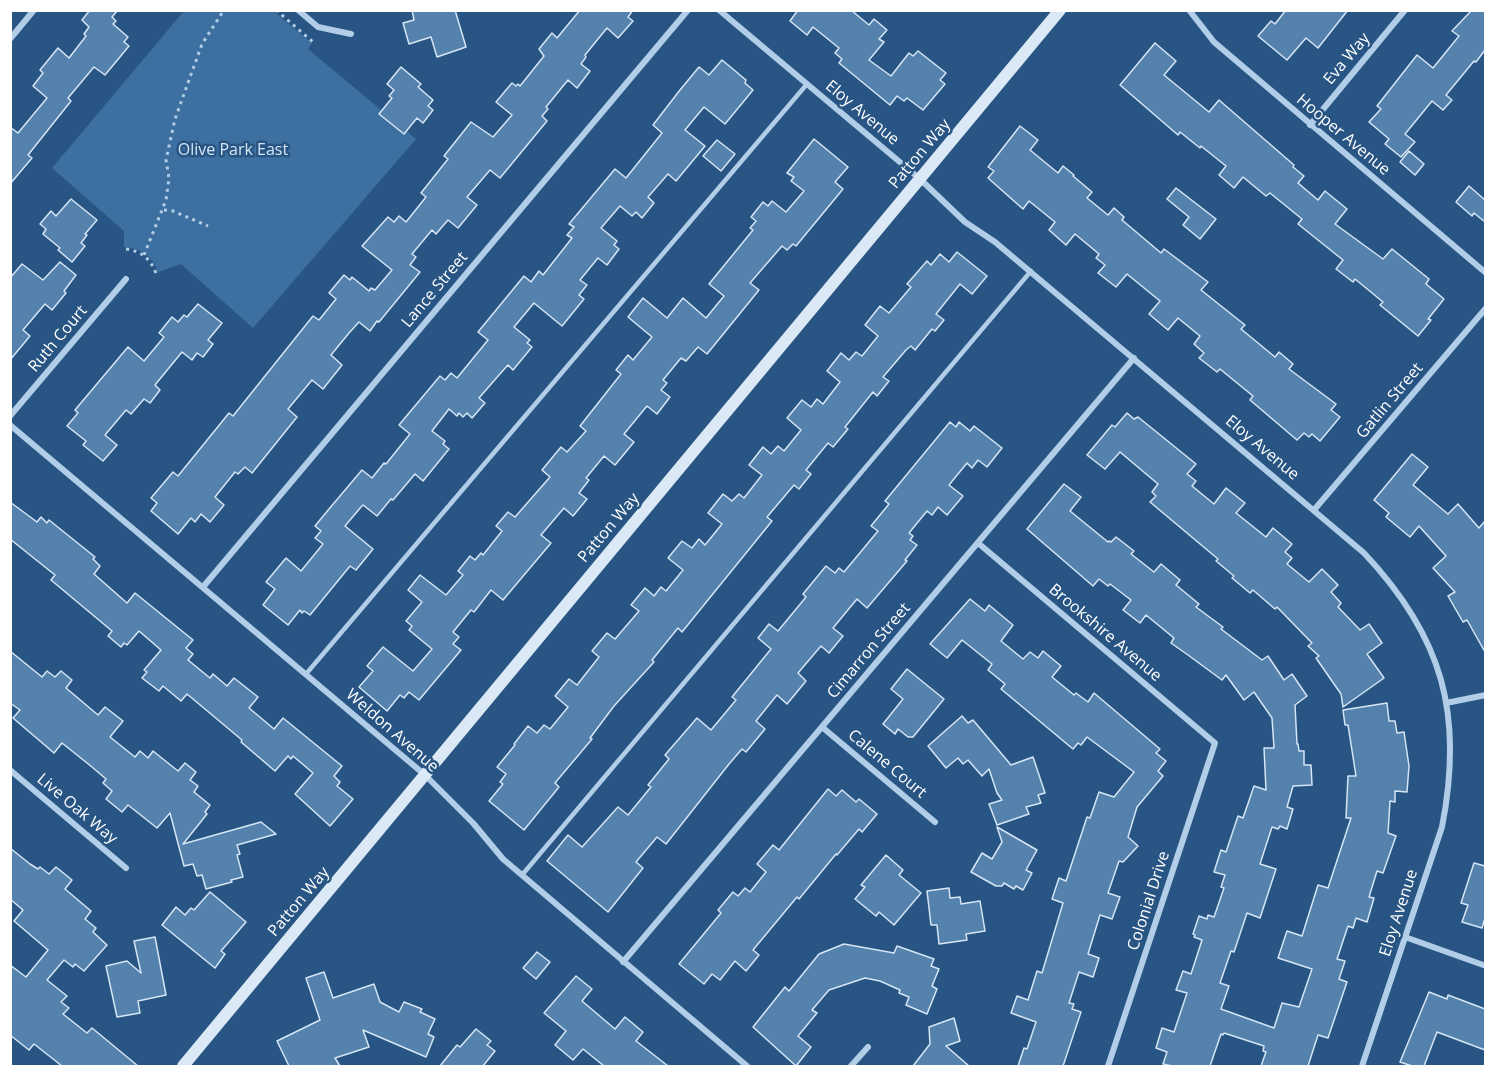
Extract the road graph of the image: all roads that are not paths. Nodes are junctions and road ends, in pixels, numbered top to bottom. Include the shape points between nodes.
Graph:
1 (34, 10) edge
2 (298, 10) edge
3 (688, 10) edge
4 (719, 10) edge
5 (1060, 10) edge
6 (1189, 10) edge
7 (1405, 10) edge
8 (351, 34) dead end
9 (10, 39) edge
10 (807, 84) junction
11 (1310, 125) junction
12 (920, 179) junction
13 (1031, 271) junction
14 (1485, 273) edge
15 (126, 279) dead end
16 (1485, 308) edge
17 (1134, 358) junction
18 (10, 416) edge
19 (10, 425) edge
20 (1314, 510) junction
21 (978, 543) junction
22 (203, 587) junction
23 (306, 674) junction
24 (1485, 695) edge
25 (1446, 702) junction
26 (822, 727) junction
27 (1215, 743) joint
28 (10, 770) edge
29 (424, 775) junction
30 (935, 822) dead end
31 (126, 868) dead end
32 (522, 875) junction
33 (1405, 937) junction
34 (623, 962) junction
35 (1485, 966) edge
36 (868, 1047) dead end
37 (183, 1066) edge
38 (747, 1066) edge
39 (851, 1066) edge
40 (1108, 1066) edge
41 (1362, 1066) edge

1 - 9 street
2 - 8 street via 318,27
3 - 22 street, Lance Street
4 - 10 street, Eloy Avenue
5 - 12 street, Patton Way
6 - 11 street, Hooper Avenue via 1214,42
7 - 11 street, Eva Way
10 - 12 street, Eloy Avenue
10 - 23 lane
11 - 14 street, Hooper Avenue
12 - 13 street, Eloy Avenue via 964,222
12 - 29 street, Patton Way
13 - 17 street, Eloy Avenue
13 - 32 lane
15 - 18 street, Ruth Court
16 - 20 street, Gatlin Street
17 - 20 street, Eloy Avenue
17 - 21 street, Cimarron Street
19 - 22 street, Weldon Avenue
20 - 25 street, Eloy Avenue via 1364,553 1407,605 1437,666
21 - 26 street, Cimarron Street
21 - 27 street, Brookshire Avenue
22 - 23 street, Weldon Avenue
23 - 29 street, Weldon Avenue
24 - 25 street
25 - 33 street, Eloy Avenue via 1451,750 1449,789 1442,827
26 - 30 street, Calene Court
26 - 34 street, Cimarron Street
27 - 40 street, Colonial Drive
28 - 31 street, Live Oak Way
29 - 32 street, Weldon Avenue
29 - 37 street, Patton Way
32 - 34 street, Weldon Avenue
33 - 35 street
33 - 41 street, Eloy Avenue
34 - 38 street, Weldon Avenue
36 - 39 street

